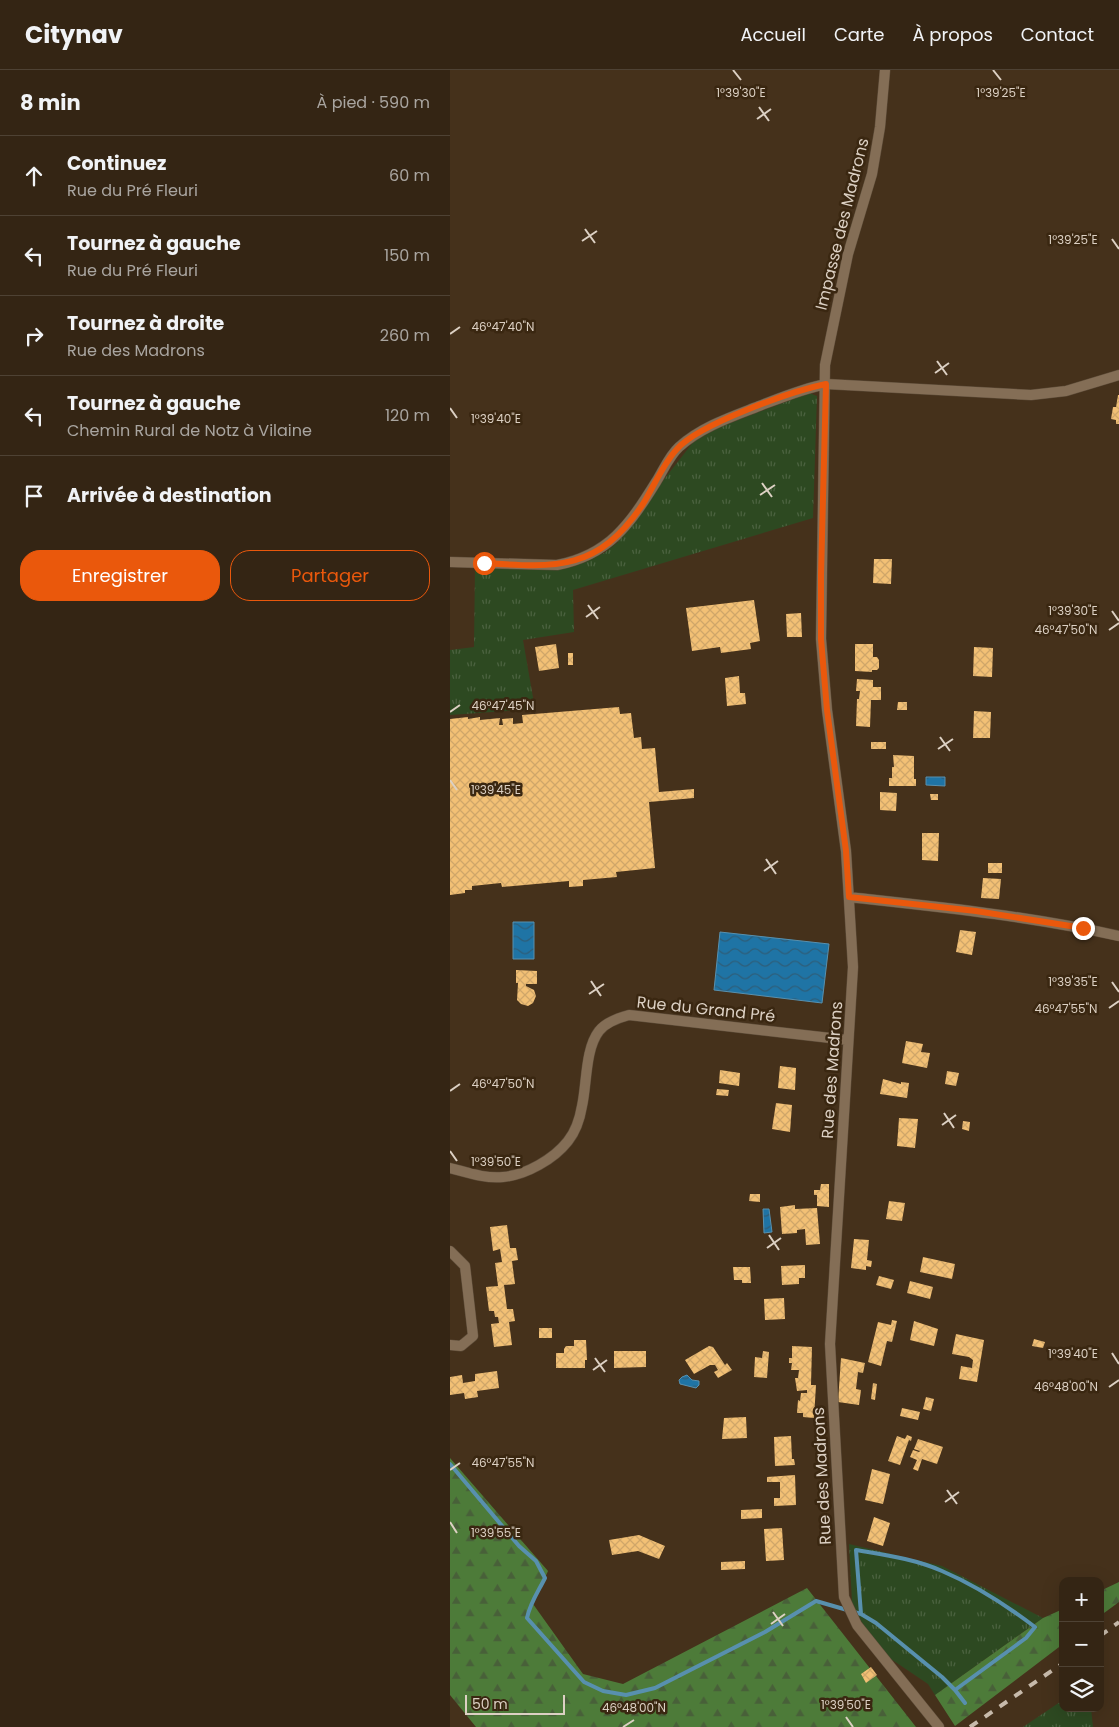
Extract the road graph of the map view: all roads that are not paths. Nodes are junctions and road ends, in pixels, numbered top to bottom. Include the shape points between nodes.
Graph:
1 (885, 70) edge
2 (1119, 376) edge
3 (826, 384) junction
4 (450, 562) edge
5 (849, 897) junction
6 (1119, 936) edge
7 (848, 1040) junction
8 (450, 1168) edge
9 (450, 1251) edge
10 (450, 1345) edge
11 (939, 1727) edge

1 - 3 street, Impasse des Madrons via 872,174 844,274 826,365
2 - 3 street via 1066,391 1031,395
3 - 4 street via 789,394 688,439 677,449 622,531 588,556 557,565
3 - 5 street, Rue des Madrons via 821,639
5 - 6 street via 1044,920
5 - 7 street, Rue des Madrons via 853,967
7 - 8 street, Rue du Grand Pré via 629,1015 613,1020 599,1032 590,1049 578,1122 568,1141 550,1158 525,1172 502,1178
7 - 11 street, Rue des Madrons via 830,1344 844,1597 856,1625
9 - 10 street via 465,1266 474,1336 461,1346

